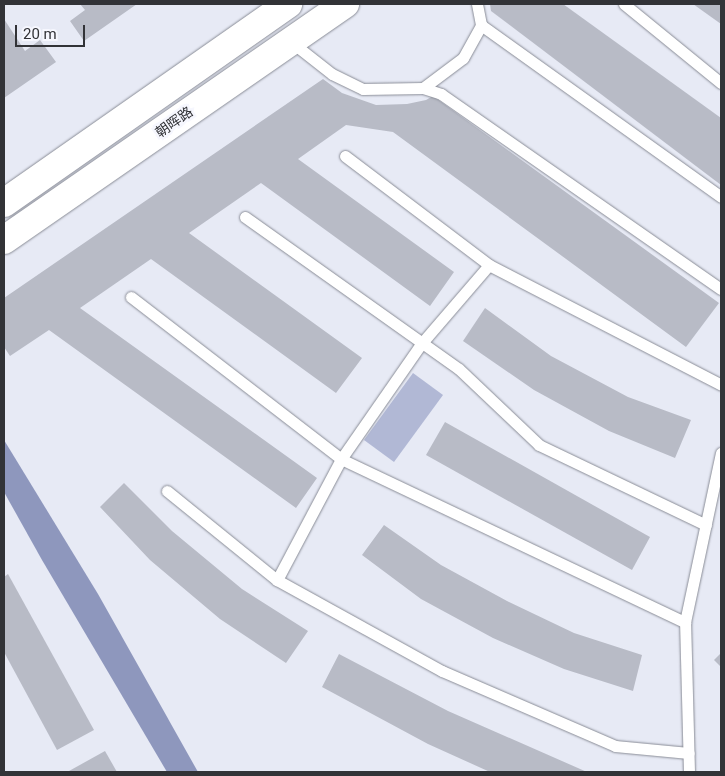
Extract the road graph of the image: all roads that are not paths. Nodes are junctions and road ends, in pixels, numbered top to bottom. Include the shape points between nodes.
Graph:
1 (288, 4) edge
2 (345, 4) edge
3 (477, 4) edge
4 (624, 4) edge
5 (481, 25) junction
6 (290, 41) junction
7 (721, 83) edge
8 (423, 88) junction
9 (345, 156) dead end
10 (721, 197) edge
11 (4, 203) edge
12 (245, 217) dead end
13 (4, 240) edge
14 (489, 265) junction
15 (721, 289) edge
16 (131, 298) dead end
17 (421, 344) junction
18 (721, 385) edge
19 (721, 453) edge
20 (341, 459) junction
21 (167, 491) dead end
22 (706, 525) junction
23 (277, 580) junction
24 (685, 622) junction
25 (689, 753) junction
26 (689, 772) edge

1 - 11 main road
2 - 6 main road, 朝晖路
3 - 5 lane
4 - 7 lane
5 - 8 lane via 463,58
5 - 10 lane
6 - 8 lane via 332,74 363,89
6 - 13 main road, 朝晖路
8 - 15 lane via 441,94
9 - 14 lane
12 - 17 lane
14 - 17 lane
14 - 18 lane
16 - 20 lane
17 - 20 lane
17 - 22 lane via 459,369 539,446
19 - 22 lane
20 - 23 lane
20 - 24 lane
21 - 23 lane
22 - 24 lane
23 - 25 lane via 442,671 615,746
24 - 25 lane
25 - 26 lane

